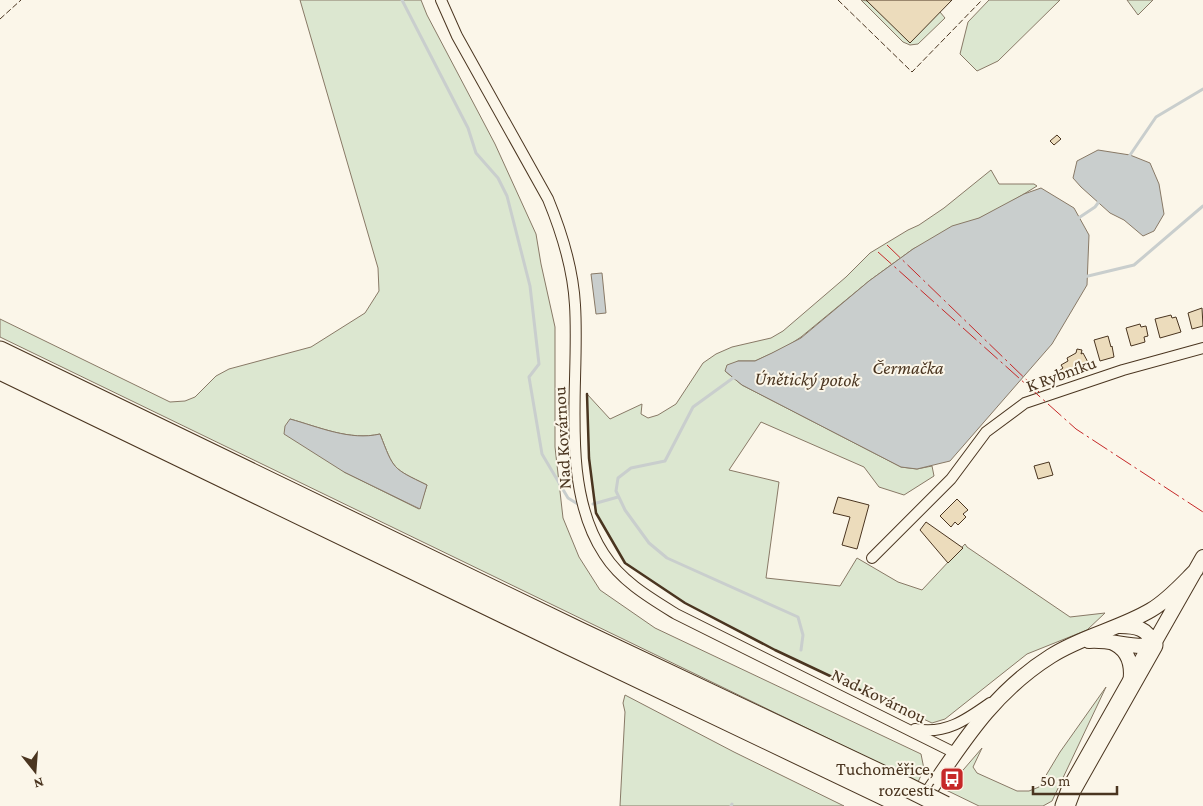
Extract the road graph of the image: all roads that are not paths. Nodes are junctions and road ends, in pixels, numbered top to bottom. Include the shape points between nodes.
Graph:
1 (441, 0) edge
2 (1203, 348) edge
3 (0, 351) edge
4 (0, 370) edge
5 (1203, 557) edge
6 (872, 558) dead end
7 (1196, 570) junction
8 (1117, 626) junction
9 (1108, 641) junction
10 (1152, 645) junction
11 (1067, 647) junction
12 (1130, 686) junction
13 (1000, 696) junction
14 (902, 726) junction
15 (955, 753) junction
16 (890, 789) junction
17 (1068, 798) edge
18 (915, 805) edge
19 (945, 806) edge
20 (1055, 806) edge

1 - 14 street, Nad Kovárnou via 457,36 548,199 560,231 573,280 575,306 576,447 580,493 592,534 604,555 643,594 676,614
2 - 6 street, K Rybníku via 1123,370 1026,404 986,432 951,478
3 - 16 highway via 587,635
4 - 16 highway via 569,645
5 - 7 street
7 - 8 street via 1152,610
7 - 10 street
8 - 10 street via 1142,629
8 - 11 street
9 - 10 street
9 - 11 street
9 - 12 street via 1118,644 1126,654 1132,671
10 - 12 highway
11 - 13 street via 1028,672
12 - 17 highway
13 - 14 street via 949,728 932,731
13 - 15 street
14 - 15 street, Nad Kovárnou
15 - 18 street
16 - 18 highway
16 - 19 highway, bridge
17 - 20 highway

